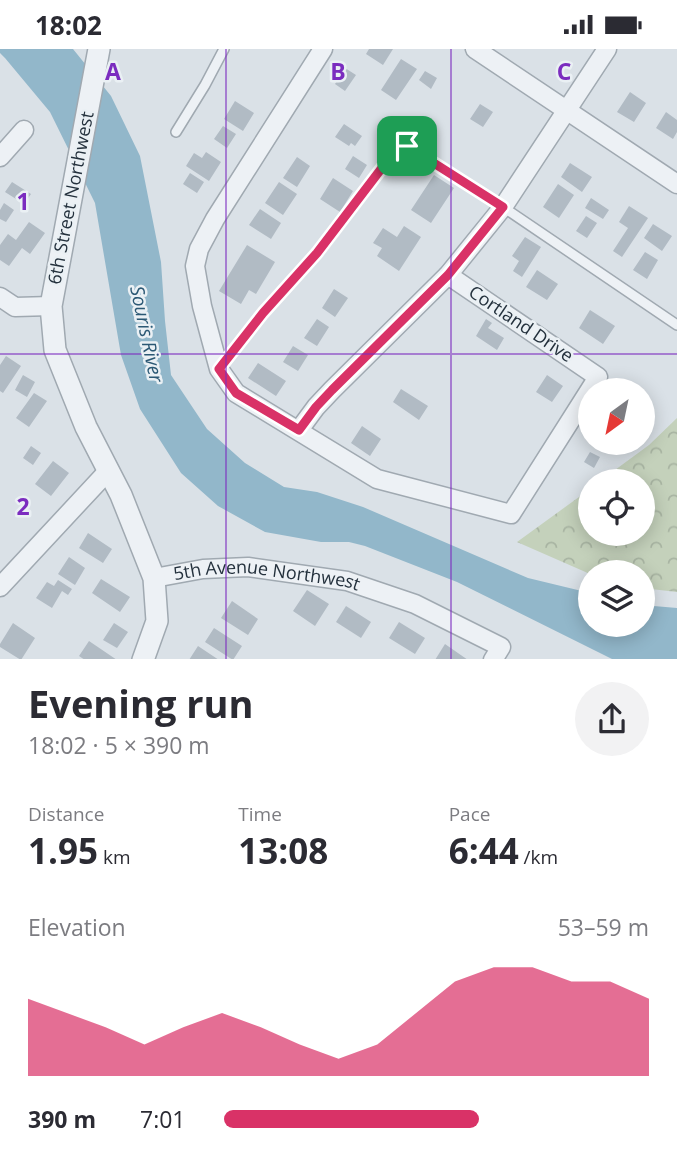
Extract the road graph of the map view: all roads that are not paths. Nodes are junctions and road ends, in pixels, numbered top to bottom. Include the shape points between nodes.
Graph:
1 (99, 49) edge
2 (224, 49) edge
3 (323, 49) edge
4 (475, 49) edge
5 (607, 49) edge
6 (566, 110) junction
7 (24, 130) dead end
8 (176, 132) dead end
9 (0, 157) edge
10 (673, 178) edge
11 (503, 207) junction
12 (448, 275) junction
13 (0, 297) edge
14 (51, 306) junction
15 (677, 325) edge
16 (219, 369) junction
17 (299, 430) junction
18 (109, 470) junction
19 (154, 578) junction
20 (1, 583) edge
21 (497, 653) edge
22 (146, 658) edge

1 - 14 street, 6th Street Northwest
2 - 8 lane
3 - 16 street via 199,249 195,266
4 - 6 street
5 - 6 street
6 - 10 street
6 - 11 street
7 - 9 street
11 - 12 street
11 - 15 lane
11 - 16 lane via 407,146 399,147
12 - 17 street via 332,390
12 - 17 street, Cortland Drive via 598,377 511,514 377,479
13 - 14 street via 15,307
14 - 18 street, 5th Avenue Northwest via 55,349
16 - 17 street via 236,393
18 - 19 street, 5th Avenue Northwest
18 - 20 street
19 - 21 street, 5th Avenue Northwest via 248,567 347,581 415,604
19 - 22 street via 157,621

